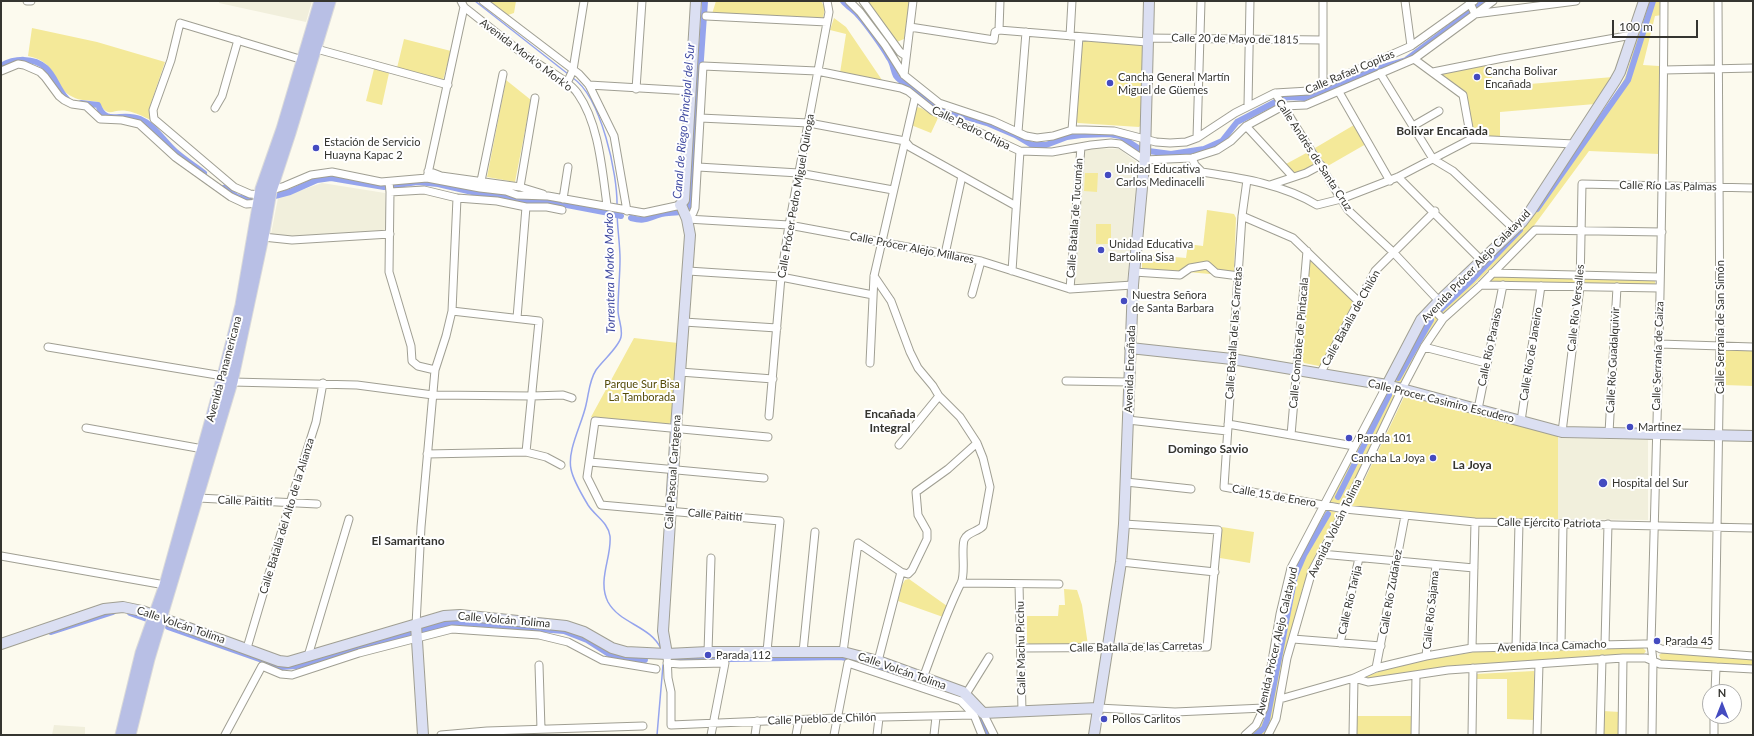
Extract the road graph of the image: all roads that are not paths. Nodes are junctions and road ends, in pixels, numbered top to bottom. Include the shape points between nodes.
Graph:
1 (27, 1) edge
2 (31, 1) edge
3 (320, 1) edge
4 (330, 1) edge
5 (482, 1) edge
6 (584, 1) edge
7 (642, 1) edge
8 (696, 1) edge
9 (700, 1) edge
10 (827, 1) edge
11 (849, 1) edge
12 (863, 1) edge
13 (913, 1) edge
14 (1000, 1) edge
15 (1072, 1) edge
16 (1149, 1) edge
17 (1201, 1) edge
18 (1250, 1) edge
19 (1323, 1) edge
20 (1405, 1) edge
21 (1493, 1) edge
22 (1576, 1) edge
23 (1644, 1) edge
24 (1664, 1) edge
25 (1718, 1) edge
26 (1471, 3) edge
27 (463, 4) edge
28 (1475, 13) junction
29 (696, 16) junction
30 (706, 16) dead end
31 (827, 22) junction
32 (910, 27) junction
33 (999, 30) junction
34 (1026, 32) junction
35 (1632, 35) junction
36 (1070, 36) junction
37 (1079, 37) junction
38 (1200, 39) junction
39 (1249, 39) junction
40 (238, 40) junction
41 (1147, 40) junction
42 (1323, 40) junction
43 (1411, 46) junction
44 (311, 48) junction
45 (906, 56) junction
46 (1414, 59) junction
47 (303, 60) junction
48 (1753, 68) edge
49 (1720, 69) junction
50 (1664, 70) junction
51 (1, 71) edge
52 (818, 71) junction
53 (1433, 72) junction
54 (503, 74) dead end
55 (1380, 74) junction
56 (904, 75) junction
57 (570, 76) junction
58 (448, 85) junction
59 (589, 85) junction
60 (1323, 85) junction
61 (636, 89) junction
62 (691, 91) junction
63 (1339, 92) junction
64 (1276, 95) junction
65 (535, 98) dead end
66 (915, 98) junction
67 (939, 103) junction
68 (1248, 105) junction
69 (1283, 105) junction
70 (215, 108) dead end
71 (933, 111) junction
72 (1439, 111) dead end
73 (700, 118) junction
74 (809, 123) junction
75 (1246, 126) junction
76 (1413, 126) junction
77 (1072, 130) junction
78 (1018, 132) junction
79 (1198, 138) junction
80 (1471, 139) junction
81 (905, 141) junction
82 (1146, 142) junction
83 (1574, 144) junction
84 (1081, 147) junction
85 (1020, 151) junction
86 (1145, 157) junction
87 (1192, 158) junction
88 (1433, 159) junction
89 (1321, 165) junction
90 (568, 167) dead end
91 (698, 167) junction
92 (799, 173) junction
93 (427, 174) junction
94 (962, 176) junction
95 (1293, 177) junction
96 (1398, 177) junction
97 (1247, 180) junction
98 (481, 181) junction
99 (1390, 181) junction
100 (1582, 184) joint
101 (1270, 185) junction
102 (1663, 185) junction
103 (390, 187) junction
104 (520, 187) junction
105 (1721, 187) junction
106 (1753, 188) edge
107 (892, 190) junction
108 (263, 196) junction
109 (548, 196) junction
110 (457, 198) junction
111 (563, 198) junction
112 (1341, 199) junction
113 (1016, 206) junction
114 (526, 207) junction
115 (617, 208) junction
116 (562, 210) dead end
117 (683, 211) junction
118 (1435, 211) junction
119 (1242, 216) junction
120 (789, 225) junction
121 (1514, 229) junction
122 (1582, 231) junction
123 (1662, 232) junction
124 (390, 234) junction
125 (263, 237) junction
126 (881, 243) junction
127 (1307, 251) junction
128 (1393, 252) junction
129 (945, 254) junction
130 (1482, 260) junction
131 (981, 261) junction
132 (1012, 270) junction
133 (688, 271) junction
134 (1134, 272) junction
135 (1492, 273) junction
136 (1581, 275) junction
137 (874, 276) junction
138 (1239, 276) junction
139 (781, 277) junction
140 (1659, 277) junction
141 (1133, 285) junction
142 (1481, 285) junction
143 (1503, 285) junction
144 (1541, 286) junction
145 (1580, 287) junction
146 (1617, 287) junction
147 (1659, 288) junction
148 (1070, 289) junction
149 (972, 294) dead end
150 (873, 295) junction
151 (1359, 302) junction
152 (1435, 306) junction
153 (452, 311) junction
154 (518, 318) junction
155 (1442, 318) junction
156 (684, 322) junction
157 (777, 328) junction
158 (1659, 344) junction
159 (1720, 346) junction
160 (48, 347) dead end
161 (1424, 347) junction
162 (1753, 347) edge
163 (1130, 348) junction
164 (1232, 358) junction
165 (1486, 362) junction
166 (870, 363) dead end
167 (1297, 369) junction
168 (435, 370) junction
169 (680, 372) junction
170 (1320, 374) junction
171 (228, 379) junction
172 (773, 379) junction
173 (1066, 381) dead end
174 (1129, 382) junction
175 (322, 384) junction
176 (1387, 385) junction
177 (1402, 389) junction
178 (433, 395) junction
179 (532, 396) junction
180 (938, 396) junction
181 (572, 398) dead end
182 (1478, 409) junction
183 (769, 416) dead end
184 (1128, 420) junction
185 (1521, 422) junction
186 (86, 428) dead end
187 (676, 428) junction
188 (1228, 428) junction
189 (1562, 432) junction
190 (1609, 433) junction
191 (1655, 434) junction
192 (1292, 435) junction
193 (1719, 435) junction
194 (1753, 436) edge
195 (768, 437) dead end
196 (977, 443) junction
197 (899, 445) dead end
198 (1354, 446) junction
199 (203, 449) junction
200 (526, 452) junction
201 (427, 454) junction
202 (590, 462) junction
203 (561, 465) dead end
204 (673, 469) junction
205 (764, 478) dead end
206 (1126, 482) junction
207 (1224, 487) joint
208 (1191, 489) dead end
209 (198, 498) junction
210 (290, 503) junction
211 (317, 504) dead end
212 (1324, 504) junction
213 (1345, 509) junction
214 (670, 511) junction
215 (1405, 516) junction
216 (349, 519) dead end
217 (1475, 522) junction
218 (1519, 523) junction
219 (1124, 524) junction
220 (1563, 524) junction
221 (1608, 524) junction
222 (1654, 525) junction
223 (1718, 527) junction
224 (1753, 528) edge
225 (815, 532) dead end
226 (1321, 554) junction
227 (1, 556) edge
228 (711, 558) dead end
229 (1359, 558) junction
230 (1396, 561) junction
231 (1121, 562) junction
232 (1436, 565) junction
233 (1474, 568) junction
234 (901, 572) junction
235 (1215, 572) junction
236 (961, 583) junction
237 (1019, 584) junction
238 (1059, 584) dead end
239 (165, 585) junction
240 (158, 617) junction
241 (417, 630) junction
242 (1293, 639) junction
243 (1340, 642) junction
244 (1, 644) edge
245 (1605, 644) junction
246 (1651, 644) junction
247 (1381, 646) junction
248 (1562, 646) junction
249 (1516, 647) junction
250 (247, 648) junction
251 (1021, 648) junction
252 (1106, 648) junction
253 (1472, 648) junction
254 (767, 651) junction
255 (708, 652) junction
256 (803, 652) junction
257 (842, 652) junction
258 (1715, 652) junction
259 (308, 656) junction
260 (1426, 656) junction
261 (1753, 656) edge
262 (989, 657) dead end
263 (668, 658) junction
264 (1623, 658) junction
265 (1602, 659) junction
266 (878, 661) junction
267 (1654, 662) junction
268 (1539, 664) junction
269 (540, 665) dead end
270 (1716, 666) junction
271 (1376, 668) junction
272 (1473, 668) junction
273 (656, 669) dead end
274 (1753, 669) edge
275 (1416, 675) junction
276 (923, 678) junction
277 (1354, 678) junction
278 (1715, 684) edge
279 (966, 694) junction
280 (1280, 700) junction
281 (1098, 708) junction
282 (1264, 708) junction
283 (1022, 711) junction
284 (978, 714) junction
285 (936, 717) junction
286 (837, 718) junction
287 (879, 718) junction
288 (799, 719) junction
289 (757, 721) junction
290 (713, 723) junction
291 (1714, 724) edge
292 (644, 726) dead end
293 (543, 731) edge
294 (121, 735) edge
295 (130, 735) edge
296 (225, 735) edge
297 (423, 735) edge
298 (441, 735) edge
299 (711, 735) edge
300 (755, 735) edge
301 (796, 735) edge
302 (834, 735) edge
303 (877, 735) edge
304 (934, 735) edge
305 (982, 735) edge
306 (994, 735) edge
307 (997, 735) edge
308 (1094, 735) edge
309 (1246, 735) edge
310 (1268, 735) edge
311 (1353, 735) edge
312 (1415, 735) edge
313 (1472, 735) edge
314 (1537, 735) edge
315 (1600, 735) edge
316 (1622, 735) edge
317 (1652, 735) edge
318 (1714, 735) edge

1 - 2 street
3 - 44 main road, Avenida Panamericana
4 - 44 main road, Avenida Panamericana
5 - 57 street, Avenida Mork'o Mork'o
6 - 57 street
7 - 61 street
8 - 29 street
9 - 29 street
10 - 31 street, Calle Prócer Pedro Miguel Quiroga
11 - 56 street, Calle Rafael Copitas via 885,45
12 - 45 street via 900,52
13 - 32 street
14 - 33 street
15 - 36 street
16 - 41 street, Avenida Encañada
17 - 38 street
18 - 39 street
19 - 42 street
20 - 43 street
21 - 28 street
22 - 28 street
23 - 35 street, Avenida Prócer Alejo Calatayud
24 - 50 street, Calle Serranía de Caiza
25 - 49 street, Calle Serranía de San Simón
26 - 28 street
26 - 43 street, Calle Rafael Copitas
27 - 57 street, Avenida Mork'o Mork'o via 515,48
27 - 58 street
28 - 46 street
29 - 62 street
30 - 31 street
31 - 52 street, Calle Prócer Pedro Miguel Quiroga
32 - 33 street via 994,40 995,32
32 - 45 street
33 - 34 street, Calle 20 de Mayo de 1815
34 - 36 street, Calle 20 de Mayo de 1815
34 - 78 street
35 - 53 street
35 - 83 street, Avenida Prócer Alejo Calatayud via 1615,81
36 - 37 street, Calle 20 de Mayo de 1815
37 - 41 street, Calle 20 de Mayo de 1815
37 - 77 street
38 - 39 street, Calle 20 de Mayo de 1815
38 - 41 street, Calle 20 de Mayo de 1815
38 - 79 street
39 - 42 street, Calle 20 de Mayo de 1815
39 - 68 street
40 - 47 street
40 - 70 street via 222,96
40 - 108 street via 180,23 153,110 154,119 234,187
41 - 82 street, Avenida Encañada
42 - 60 street
43 - 60 street, Calle Rafael Copitas
44 - 47 main road, Avenida Panamericana
44 - 58 street
44 - 108 main road, Avenida Panamericana
45 - 56 street
46 - 53 street
46 - 55 street
47 - 108 main road, Avenida Panamericana
48 - 49 street
49 - 50 street
49 - 105 street, Calle Serranía de San Simón
50 - 102 street, Calle Serranía de Caiza
51 - 108 street via 18,64 40,72 64,100 86,106 100,119 139,124 175,157 218,189 246,204
52 - 66 street, Calle Pedro Chipa via 901,88
52 - 73 street, Calle Pedro Chipa via 703,66
52 - 74 street, Calle Prócer Pedro Miguel Quiroga
53 - 80 street via 1463,95
54 - 98 street
55 - 63 street
55 - 76 street
56 - 67 street, Calle Rafael Copitas
57 - 59 street, Avenida Mork'o Mork'o
57 - 115 street, Avenida Mork'o Mork'o via 591,123
58 - 93 street
59 - 61 street
59 - 115 street, Avenida Mork'o Mork'o via 614,136
60 - 64 street, Calle Rafael Copitas via 1303,92 1288,91
61 - 62 street
62 - 117 street
63 - 69 street via 1306,105
63 - 99 street
64 - 68 street, Calle Rafael Copitas
64 - 69 street, Calle Andrés de Santa Cruz
65 - 104 street
66 - 71 street, Calle Pedro Chipa
66 - 81 street
67 - 71 street
67 - 78 street, Calle Rafael Copitas
68 - 79 street, Calle Rafael Copitas
69 - 75 street
69 - 89 street, Calle Andrés de Santa Cruz
71 - 85 street, Calle Pedro Chipa
72 - 76 street
73 - 74 street
73 - 91 street
74 - 81 street
74 - 92 street, Calle Prócer Pedro Miguel Quiroga
75 - 87 street via 1231,142 1218,150
75 - 95 street
76 - 88 street
77 - 78 street, Calle Rafael Copitas via 1037,138
77 - 82 street, Calle Rafael Copitas via 1114,131
79 - 82 street, Calle Rafael Copitas via 1186,142
80 - 83 street
80 - 88 street
81 - 94 street via 910,147
81 - 107 street
82 - 86 street, Avenida Encañada
83 - 121 street, Avenida Prócer Alejo Calatayud via 1531,210
84 - 85 street, Calle Pedro Chipa via 1052,152
84 - 86 street, Calle Pedro Chipa via 1120,144
84 - 148 street, Calle Batalla de Tucumán
85 - 113 street
86 - 87 street
86 - 134 street, Avenida Encañada
87 - 97 street via 1195,166 1202,172
88 - 96 street
88 - 121 street via 1454,171
89 - 95 street via 1306,174
89 - 112 street, Calle Andrés de Santa Cruz
90 - 111 street
91 - 92 street
91 - 117 street via 693,213
92 - 107 street
92 - 120 street, Calle Prócer Pedro Miguel Quiroga
93 - 98 street
93 - 103 street
93 - 109 street via 517,195
94 - 113 street
94 - 129 street
95 - 101 street
96 - 99 street
96 - 118 street
97 - 101 street
97 - 119 street, Calle Batalla de las Carretas
98 - 104 street
99 - 112 street
100 - 102 street, Calle Río Las Palmas
100 - 122 street, Calle Río Versalles
101 - 112 street via 1302,196 1317,206
102 - 105 street, Calle Río Las Palmas
102 - 123 street, Calle Serranía de Caiza
103 - 108 street via 324,172
103 - 110 street via 424,190
103 - 124 street
104 - 109 street
105 - 106 street, Calle Río Las Palmas
105 - 159 street, Calle Serranía de San Simón
107 - 126 street
108 - 125 main road, Avenida Panamericana
108 - 171 main road, Avenida Panamericana
109 - 111 street, Calle Prócer Alejo Millares
110 - 114 street via 497,201
110 - 153 street
111 - 115 street, Calle Prócer Alejo Millares
112 - 128 street, Calle Andrés de Santa Cruz via 1348,210
113 - 132 street
114 - 116 street
114 - 154 street
115 - 117 street, Calle Prócer Alejo Millares via 644,213
117 - 120 street, Calle Prócer Alejo Millares
117 - 133 street, Calle Pascual Cartagena via 690,235
118 - 128 street, Calle Batalla de Chilón
118 - 130 street
119 - 127 street via 1285,233
119 - 138 street, Calle Batalla de las Carretas
120 - 126 street, Calle Prócer Alejo Millares
120 - 139 street, Calle Prócer Pedro Miguel Quiroga
121 - 130 street, Avenida Prócer Alejo Calatayud
122 - 123 street
122 - 135 street, Avenida Volcán Tolima via 1535,230
122 - 136 street, Calle Río Versalles
123 - 140 street, Calle Serranía de Caiza
124 - 125 street via 292,240
124 - 168 street via 389,272 411,346 412,361 418,366
125 - 171 main road, Avenida Panamericana
126 - 129 street, Calle Prócer Alejo Millares
126 - 137 street
127 - 151 street
127 - 167 street, Calle Combate de Pintacala
128 - 151 street, Calle Batalla de Chilón via 1375,271
128 - 152 street, Calle Andrés de Santa Cruz
129 - 131 street, Calle Prócer Alejo Millares
130 - 152 street, Avenida Prócer Alejo Calatayud
131 - 132 street, Calle Prócer Alejo Millares
131 - 149 street
132 - 148 street, Calle Prócer Alejo Millares
133 - 139 street
133 - 156 street, Calle Pascual Cartagena
134 - 138 street via 1180,275 1190,268 1207,265 1216,273
134 - 141 street, Avenida Encañada
135 - 136 street
135 - 142 street, Avenida Volcán Tolima
136 - 140 street
136 - 145 street, Calle Río Versalles
137 - 150 street
137 - 180 street via 891,301 918,368
138 - 164 street, Calle Batalla de las Carretas
139 - 150 street
139 - 157 street, Calle Prócer Pedro Miguel Quiroga
140 - 147 street, Calle Serranía de Caiza
141 - 148 street, Calle Prócer Alejo Millares
141 - 163 street, Avenida Encañada
142 - 143 street
142 - 155 street, Avenida Volcán Tolima
143 - 144 street
143 - 165 street, Calle Río Paraiso
144 - 145 street
144 - 185 street, Calle Río de Janeiro
145 - 146 street
145 - 189 street, Calle Río Versalles
146 - 147 street
146 - 190 street, Calle Río Guadalquivir
147 - 158 street, Calle Serranía de Caiza
150 - 166 street
151 - 170 street, Calle Batalla de Chilón
152 - 155 street, Calle Andrés de Santa Cruz
152 - 176 street, Avenida Prócer Alejo Calatayud via 1421,320
153 - 154 street
153 - 168 street
154 - 179 street via 540,321
155 - 161 street, Avenida Volcán Tolima
156 - 157 street
156 - 169 street, Calle Pascual Cartagena
157 - 172 street, Calle Prócer Pedro Miguel Quiroga
158 - 159 street
158 - 191 street, Calle Serranía de Caiza
159 - 162 street
159 - 193 street, Calle Serranía de San Simón
160 - 171 street
161 - 165 street
161 - 177 street, Avenida Volcán Tolima
163 - 164 street, Calle Procer Casimiro Escudero
163 - 174 street, Avenida Encañada
164 - 167 street, Calle Procer Casimiro Escudero
164 - 188 street, Calle Batalla de las Carretas
165 - 182 street, Calle Río Paraiso
167 - 170 street, Calle Procer Casimiro Escudero
167 - 192 street, Calle Combate de Pintacala
168 - 178 street
169 - 172 street
169 - 187 street, Calle Pascual Cartagena
170 - 176 street, Calle Procer Casimiro Escudero
171 - 175 street
171 - 199 main road, Avenida Panamericana
171 - 209 main road, Avenida Panamericana
172 - 183 street, Calle Prócer Pedro Miguel Quiroga
173 - 174 street
174 - 184 street, Avenida Encañada
175 - 178 street via 357,385
175 - 210 street, Calle Batalla del Alto de la Alianza via 316,422
176 - 177 street, Calle Procer Casimiro Escudero
176 - 198 street, Avenida Prócer Alejo Calatayud
177 - 182 street, Calle Procer Casimiro Escudero
177 - 213 street, Avenida Volcán Tolima
178 - 179 street
178 - 201 street
179 - 181 street via 563,395
179 - 200 street
180 - 196 street via 960,418
180 - 197 street
182 - 185 street, Calle Procer Casimiro Escudero
184 - 188 street
184 - 206 street, Avenida Encañada
185 - 189 street, Calle Procer Casimiro Escudero
186 - 199 street
187 - 195 street
187 - 202 street via 595,421
187 - 204 street, Calle Pascual Cartagena
188 - 192 street
188 - 207 street, Calle Batalla de las Carretas
189 - 190 street, Calle Procer Casimiro Escudero
190 - 191 street, Calle Procer Casimiro Escudero
191 - 193 street, Calle Procer Casimiro Escudero
191 - 222 street, Calle Serranía de Caiza
192 - 198 street
193 - 194 street, Calle Procer Casimiro Escudero
193 - 223 street, Calle Serranía de San Simón
196 - 234 street via 948,469 916,492 918,514 927,531 927,539 912,570 908,574
196 - 236 street via 990,487 983,526 969,533 964,540
198 - 212 street, Avenida Prócer Alejo Calatayud
199 - 239 main road, Avenida Panamericana
200 - 201 street
200 - 203 street via 546,456
201 - 241 street
202 - 204 street
202 - 214 street, Calle Paitití via 587,471 589,483 601,505
204 - 205 street
204 - 214 street, Calle Pascual Cartagena
206 - 208 street
206 - 219 street, Avenida Encañada
207 - 212 street, Calle 15 de Enero
209 - 210 street, Calle Paitití
209 - 240 main road, Avenida Panamericana
210 - 211 street, Calle Paitití
210 - 250 street, Calle Batalla del Alto de la Alianza
212 - 213 street, Calle 15 de Enero
212 - 282 street, Avenida Prócer Alejo Calatayud via 1289,575
213 - 215 street, Calle Ejército Patriota
213 - 226 street, Avenida Volcán Tolima
214 - 254 street, Calle Paitití via 780,521
214 - 263 street, Calle Pascual Cartagena via 663,630
215 - 217 street, Calle Ejército Patriota
215 - 230 street, Calle Río Zudañez
216 - 259 street
217 - 218 street, Calle Ejército Patriota
217 - 233 street
218 - 220 street, Calle Ejército Patriota
218 - 249 street
219 - 231 street, Avenida Encañada
219 - 235 street, Calle Batalla de las Carretas via 1218,530
220 - 221 street, Calle Ejército Patriota
220 - 248 street
221 - 222 street, Calle Ejército Patriota
221 - 245 street
222 - 223 street, Calle Ejército Patriota
222 - 246 street, Calle Serranía de Caiza
223 - 224 street, Calle Ejército Patriota
223 - 258 street, Calle Serranía de San Simón
225 - 256 street
226 - 229 street
226 - 242 street, Avenida Volcán Tolima via 1312,571
227 - 239 street
228 - 255 street
229 - 230 street
229 - 243 street, Calle Río Tarija
230 - 232 street
230 - 247 street, Calle Río Zudañez
231 - 235 street
231 - 252 street, Avenida Encañada
232 - 233 street
232 - 260 street, Calle Río Sajama
233 - 253 street
234 - 257 street via 858,543
234 - 266 street
235 - 252 street, Calle Batalla de las Carretas via 1208,647
236 - 237 street
236 - 276 street
237 - 238 street
237 - 251 street, Calle Machu Picchu
239 - 240 main road, Avenida Panamericana
240 - 244 street, Calle Volcán Tolima via 123,607 104,609
240 - 250 street, Calle Volcán Tolima
240 - 294 main road, Avenida Panamericana
240 - 295 main road, Avenida Panamericana
241 - 259 street, Calle Volcán Tolima
241 - 263 street, Calle Volcán Tolima via 452,615 557,624 584,632 618,651 656,653
241 - 273 street, Calle Volcán Tolima via 452,629 539,635 568,642 602,660
241 - 296 street, Calle Volcán Tolima via 292,675 262,666
241 - 297 street
242 - 243 street
242 - 280 street, Avenida Volcán Tolima
243 - 247 street
245 - 246 street, Avenida Inca Camacho
245 - 248 street, Avenida Inca Camacho
246 - 258 street, Avenida Inca Camacho via 1661,649
246 - 267 street, Calle Serranía de Caiza
247 - 271 street, Calle Río Zudañez
248 - 249 street, Avenida Inca Camacho
249 - 253 street, Avenida Inca Camacho
250 - 259 street, Calle Volcán Tolima via 288,662
251 - 252 street, Calle Batalla de las Carretas
251 - 283 street, Calle Machu Picchu
252 - 281 street, Avenida Encañada
253 - 260 street, Avenida Inca Camacho
254 - 255 street, Calle Volcán Tolima
254 - 256 street, Calle Volcán Tolima
255 - 263 street, Calle Volcán Tolima
256 - 257 street, Calle Volcán Tolima
257 - 266 street, Calle Volcán Tolima
258 - 261 street, Avenida Inca Camacho
260 - 271 street, Avenida Inca Camacho
262 - 279 street
263 - 290 street, Calle Pueblo de Chilón via 671,725
263 - 290 street via 680,664 725,663
264 - 265 street, Avenida Inca Camacho
264 - 267 street, Avenida Inca Camacho via 1646,658
264 - 316 street
265 - 268 street, Avenida Inca Camacho
265 - 315 street
266 - 276 street, Calle Volcán Tolima
267 - 270 street, Avenida Inca Camacho
267 - 317 street, Calle Serranía de Caiza
268 - 272 street, Avenida Inca Camacho
268 - 314 street
269 - 293 street
270 - 274 street, Avenida Inca Camacho
270 - 278 street
271 - 277 street, Avenida Inca Camacho
272 - 275 street, Avenida Inca Camacho
272 - 313 street
275 - 277 street, Avenida Inca Camacho via 1368,682
275 - 312 street
276 - 279 street, Calle Volcán Tolima
277 - 280 street, Avenida Inca Camacho
277 - 311 street
279 - 284 street, Calle Volcán Tolima
280 - 310 street, Avenida Volcán Tolima via 1276,719
281 - 282 street, Calle Pueblo de Chilón via 1174,712
281 - 283 street, Calle Pueblo de Chilón
281 - 308 street, Avenida Encañada
282 - 309 street, Avenida Prócer Alejo Calatayud via 1256,726
283 - 284 street, Calle Pueblo de Chilón
284 - 285 street, Calle Pueblo de Chilón
284 - 286 street via 961,701 848,664
284 - 305 street
284 - 306 street
285 - 287 street, Calle Pueblo de Chilón
285 - 304 street
286 - 287 street, Calle Pueblo de Chilón
286 - 288 street, Calle Pueblo de Chilón
286 - 302 street
287 - 303 street
288 - 289 street, Calle Pueblo de Chilón
288 - 301 street
289 - 290 street, Calle Pueblo de Chilón
289 - 300 street
290 - 299 street
291 - 318 street
292 - 293 street
293 - 298 street
306 - 307 street

